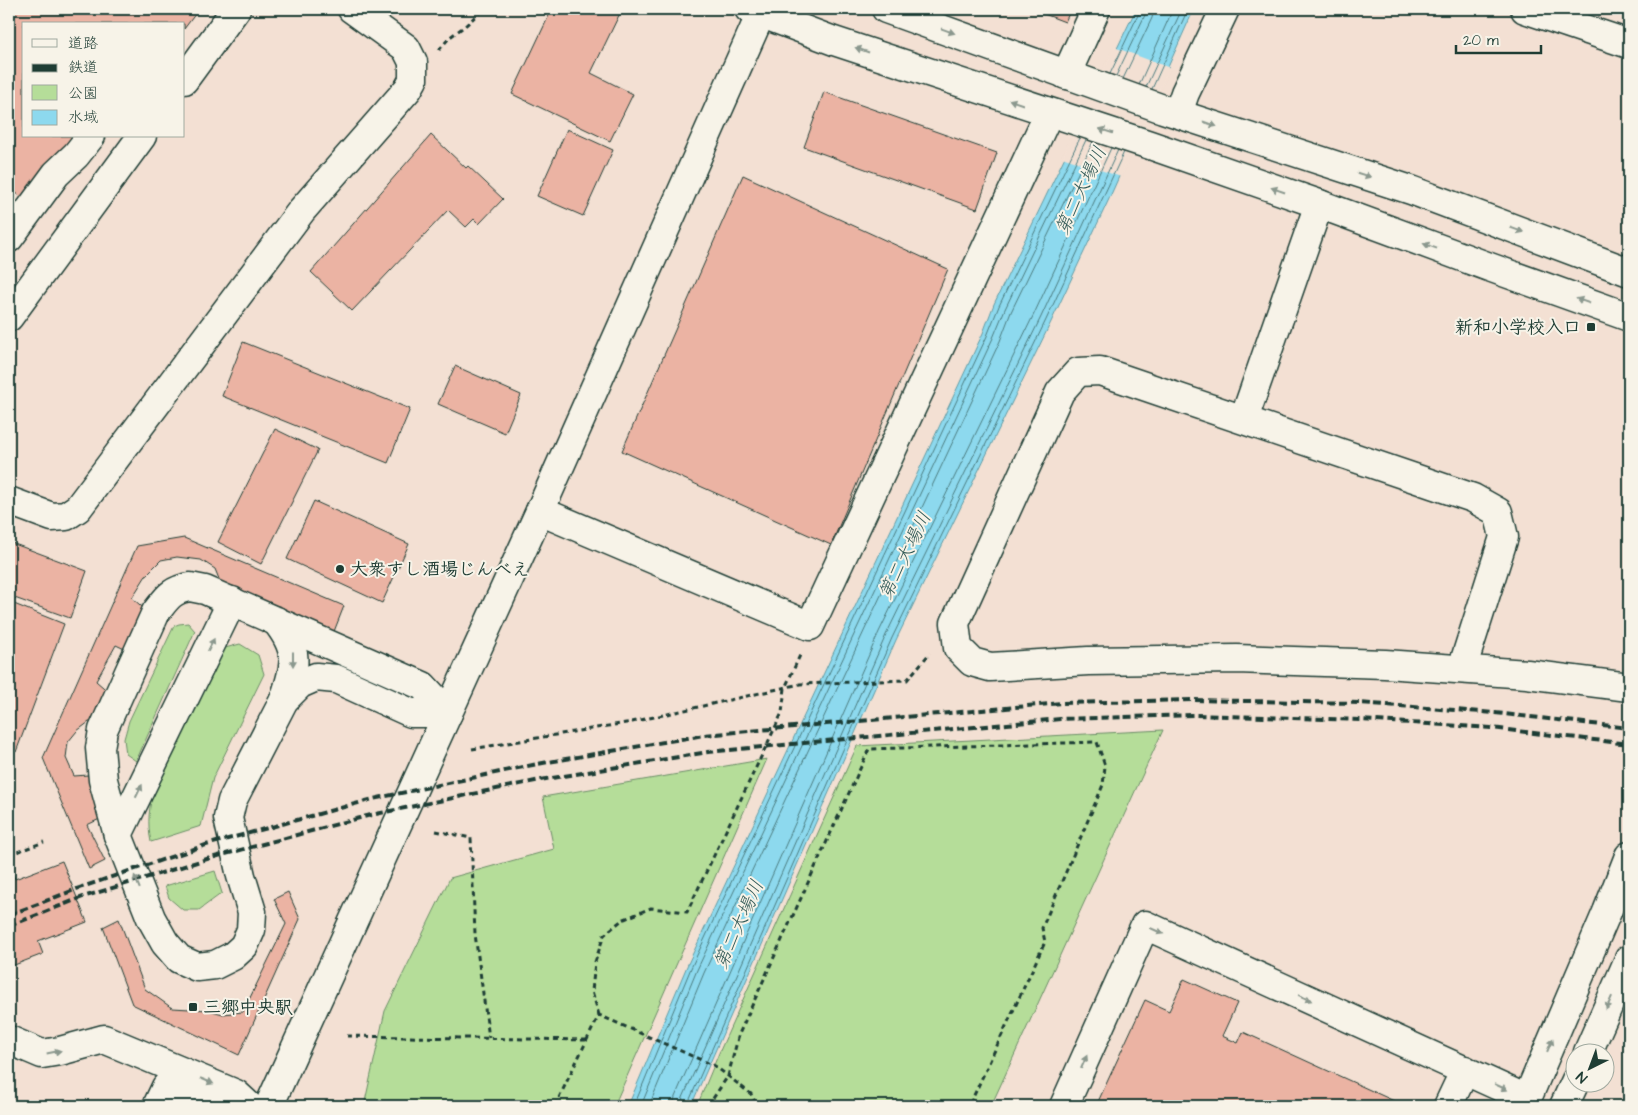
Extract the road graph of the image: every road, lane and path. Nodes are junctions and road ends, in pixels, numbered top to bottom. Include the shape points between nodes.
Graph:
1 (236, 9) edge
2 (352, 9) edge
3 (483, 9) edge
4 (886, 9) edge
5 (1096, 9) edge
6 (1226, 9) edge
7 (1526, 9) edge
8 (758, 10) edge
9 (1629, 44) edge
10 (435, 54) dead end
11 (1072, 77) junction
12 (185, 79) edge
13 (1171, 111) junction
14 (1055, 115) junction
15 (89, 138) edge
16 (141, 138) edge
17 (1319, 204) junction
18 (9, 238) edge
19 (1629, 272) edge
20 (9, 317) edge
21 (1629, 317) edge
22 (1244, 419) junction
23 (9, 501) edge
24 (540, 511) junction
25 (232, 601) junction
26 (276, 621) junction
27 (810, 626) junction
28 (1462, 669) junction
29 (907, 680) dead end
30 (1629, 687) edge
31 (785, 688) junction
32 (284, 700) junction
33 (448, 713) junction
34 (472, 749) dead end
35 (436, 831) dead end
36 (118, 834) junction
37 (44, 842) dead end
38 (9, 855) edge
39 (1629, 856) edge
40 (1629, 959) edge
41 (598, 1015) junction
42 (347, 1036) dead end
43 (489, 1038) junction
44 (9, 1040) edge
45 (587, 1040) junction
46 (1592, 1042) edge
47 (143, 1054) junction
48 (1465, 1070) junction
49 (728, 1076) junction
50 (1570, 1092) edge
51 (161, 1097) edge
52 (1525, 1102) edge
53 (208, 1106) edge
54 (249, 1106) edge
55 (269, 1106) edge
56 (555, 1106) edge
57 (708, 1106) edge
58 (757, 1106) edge
59 (969, 1106) edge
60 (1064, 1106) edge
61 (1448, 1106) edge
62 (1564, 1106) edge

1 - 12 street
2 - 23 street via 406,48 413,62 413,80 408,89 302,210 78,508 66,516 52,517
3 - 10 path
4 -> 11 street
5 - 11 street
6 - 13 street via 1185,93
7 - 9 street
14 -> 8 street via 834,41
8 - 24 street
11 - 13 street
13 -> 19 street via 1411,190
17 -> 14 street
14 - 27 street
15 - 18 street via 56,174
16 - 20 street
21 -> 17 street
17 - 22 street
22 - 28 street via 1473,498 1498,512 1504,538
22 - 28 street via 1100,371 1078,372 1060,392 955,622 958,648 972,662 990,667 1088,661 1237,659
24 - 27 street
24 - 33 street
25 - 26 street
36 -> 25 street
25 - 36 street via 190,587 178,589 156,612 103,730 100,748 103,780
26 -> 32 street via 293,648 294,664
26 - 33 street via 423,686
27 - 31 path
28 - 30 street
29 - 31 path via 800,684
31 - 34 path via 632,722
31 - 41 path via 782,714 687,912 651,908 622,920 604,935 595,962 592,991
32 - 33 street via 300,684 316,677 336,679 411,713
32 -> 36 street via 232,801 228,818 252,912 251,930 244,946 233,956 215,965 197,967 179,959 165,943 151,918
33 - 55 street
35 - 43 path via 471,838 475,934
37 - 38 path
52 -> 39 street
40 -> 46 street
41 - 45 path
41 - 49 path via 715,1066
42 - 43 path
43 - 45 path
44 -> 47 street via 42,1054 104,1039
45 - 56 path
47 - 51 street
47 -> 54 street via 236,1094
48 -> 52 street
60 -> 48 street via 1145,925
48 - 61 street
49 - 57 path
49 - 58 path via 751,1094
49 - 59 path via 739,1034 869,749 1097,742 1105,766 1103,785 1042,928 1045,942
50 - 62 street
51 - 53 street

